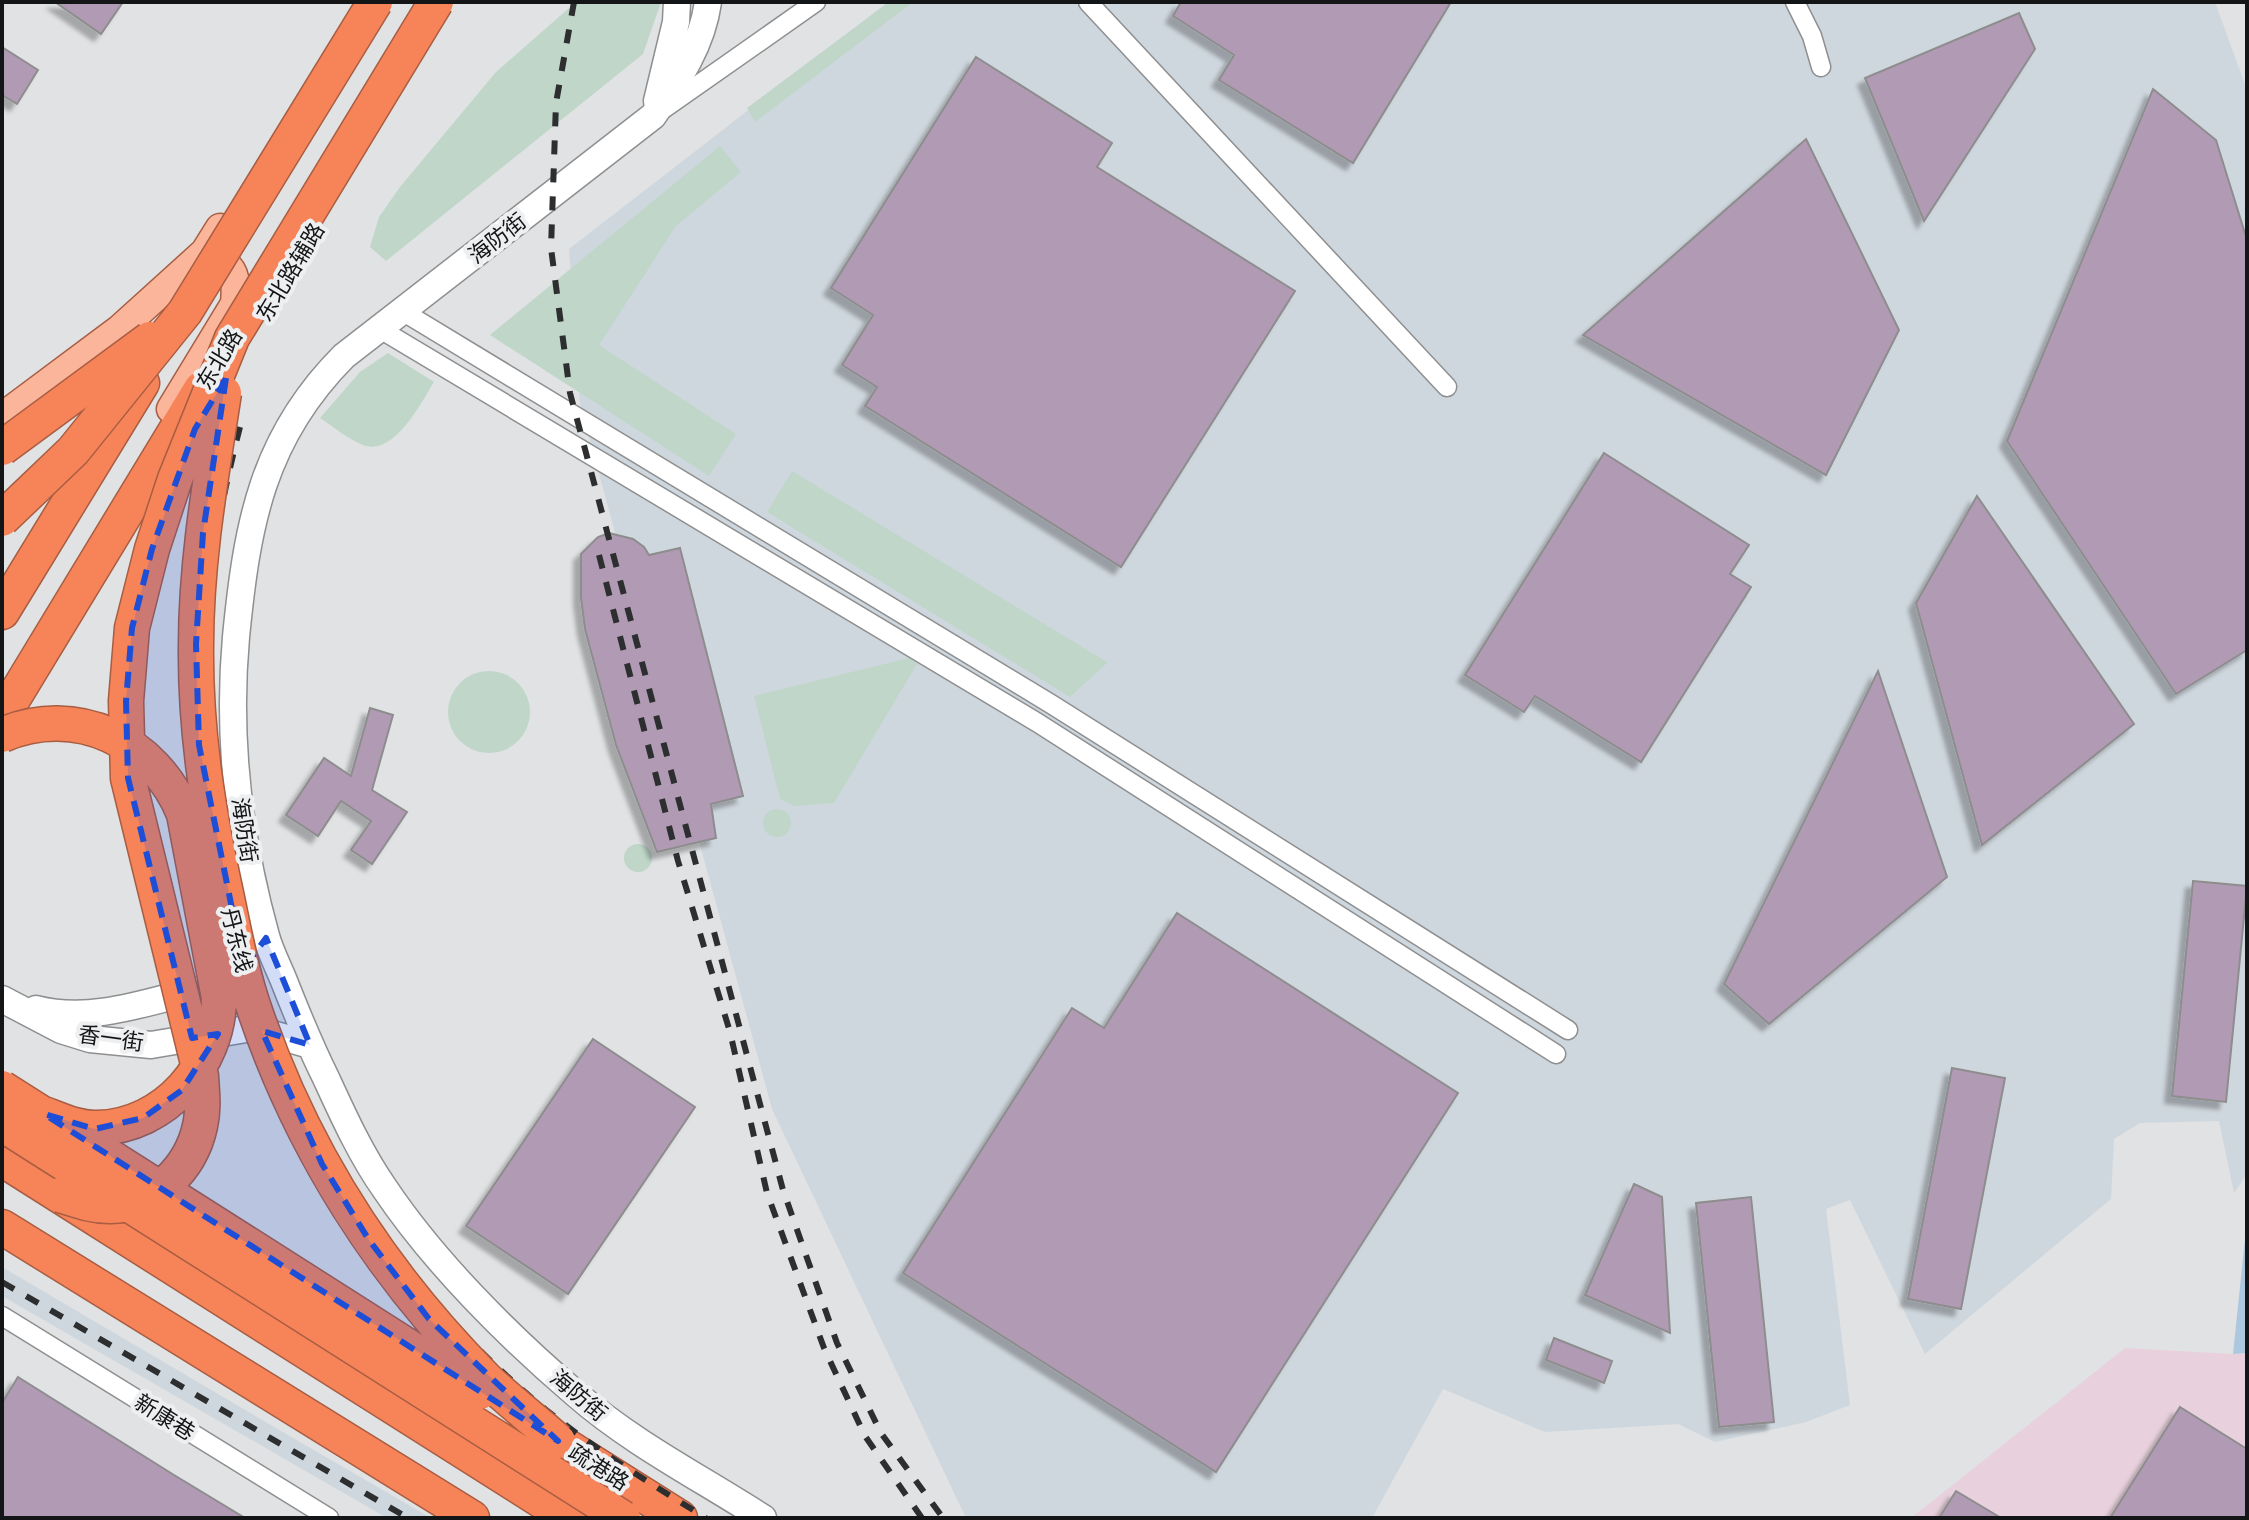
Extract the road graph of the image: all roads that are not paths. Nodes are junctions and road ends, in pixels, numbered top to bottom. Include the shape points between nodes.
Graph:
1 (358, 2) edge
2 (375, 2) edge
3 (419, 2) edge
4 (436, 2) edge
5 (454, 2) edge
6 (677, 2) edge
7 (708, 2) edge
8 (816, 2) edge
9 (1088, 2) edge
10 (1795, 2) edge
11 (386, 56) junction
12 (1821, 67) dead end
13 (389, 109) junction
14 (653, 116) junction
15 (205, 252) junction
16 (235, 303) junction
17 (402, 311) junction
18 (185, 312) junction
19 (380, 329) junction
20 (232, 338) junction
21 (1447, 387) dead end
22 (2, 417) edge
23 (2, 448) edge
24 (2, 519) edge
25 (2, 582) edge
26 (2, 612) edge
27 (2, 686) edge
28 (2, 717) edge
29 (2, 735) edge
30 (2, 748) edge
31 (266, 938) junction
32 (5, 1000) edge
33 (1568, 1030) dead end
34 (310, 1045) junction
35 (1556, 1054) dead end
36 (2, 1088) edge
37 (44, 1114) junction
38 (2, 1124) edge
39 (2, 1159) edge
40 (2, 1188) edge
41 (60, 1195) junction
42 (2, 1227) edge
43 (2, 1316) edge
44 (558, 1441) junction
45 (329, 1518) edge
46 (472, 1518) edge
47 (529, 1518) edge
48 (569, 1518) edge
49 (623, 1518) edge
50 (680, 1518) edge
51 (763, 1518) edge

1 - 15 main road
2 - 18 highway, bridge
3 - 11 main road, 东北路
4 - 20 highway, 东北路, bridge
5 - 13 street, 东北路辅路
6 - 14 street
7 - 14 street via 695,50
8 - 14 street, 海防街
9 - 21 street
10 - 12 street
11 - 13 main road
11 - 16 main road, 东北路
13 - 30 street, 东北路辅路
14 - 17 street, 海防街
15 - 16 main road via 231,269 237,284
15 - 22 main road via 120,329
15 - 25 main road
16 - 27 main road, 东北路
17 - 19 street, 海防街
17 - 33 street via 1051,704
18 - 23 highway, bridge
18 - 24 highway, bridge via 73,451
18 - 26 highway, bridge
19 - 31 street, 海防街 via 344,356 295,414 255,506 245,559 234,656 234,759
19 - 35 street via 1038,723
20 - 28 highway, 东北路, bridge
20 - 41 highway, bridge via 152,549 132,628 126,701 128,778 201,1076 200,1128 178,1170 147,1198 111,1206
20 - 44 highway, 丹东线, bridge via 203,533 196,659 208,812 253,1005 315,1151 369,1240 439,1329 487,1380
29 - 37 highway, bridge via 47,722 73,724 123,742 161,772 184,814 219,998 212,1044 182,1090 164,1105 143,1118 95,1129
31 - 32 street, 香一街 via 230,983 102,1013 56,1014
31 - 34 street, 海防街
32 - 34 street, 香一街 via 90,1039 151,1045 252,1028
34 - 51 street, 海防街 via 385,1189 478,1301 609,1421
36 - 37 highway, bridge
37 - 44 highway, bridge
38 - 49 highway, bridge
39 - 41 highway
40 - 47 highway
41 - 48 highway, bridge
42 - 46 highway
43 - 45 street, 新康巷
44 - 50 highway, 疏港路

